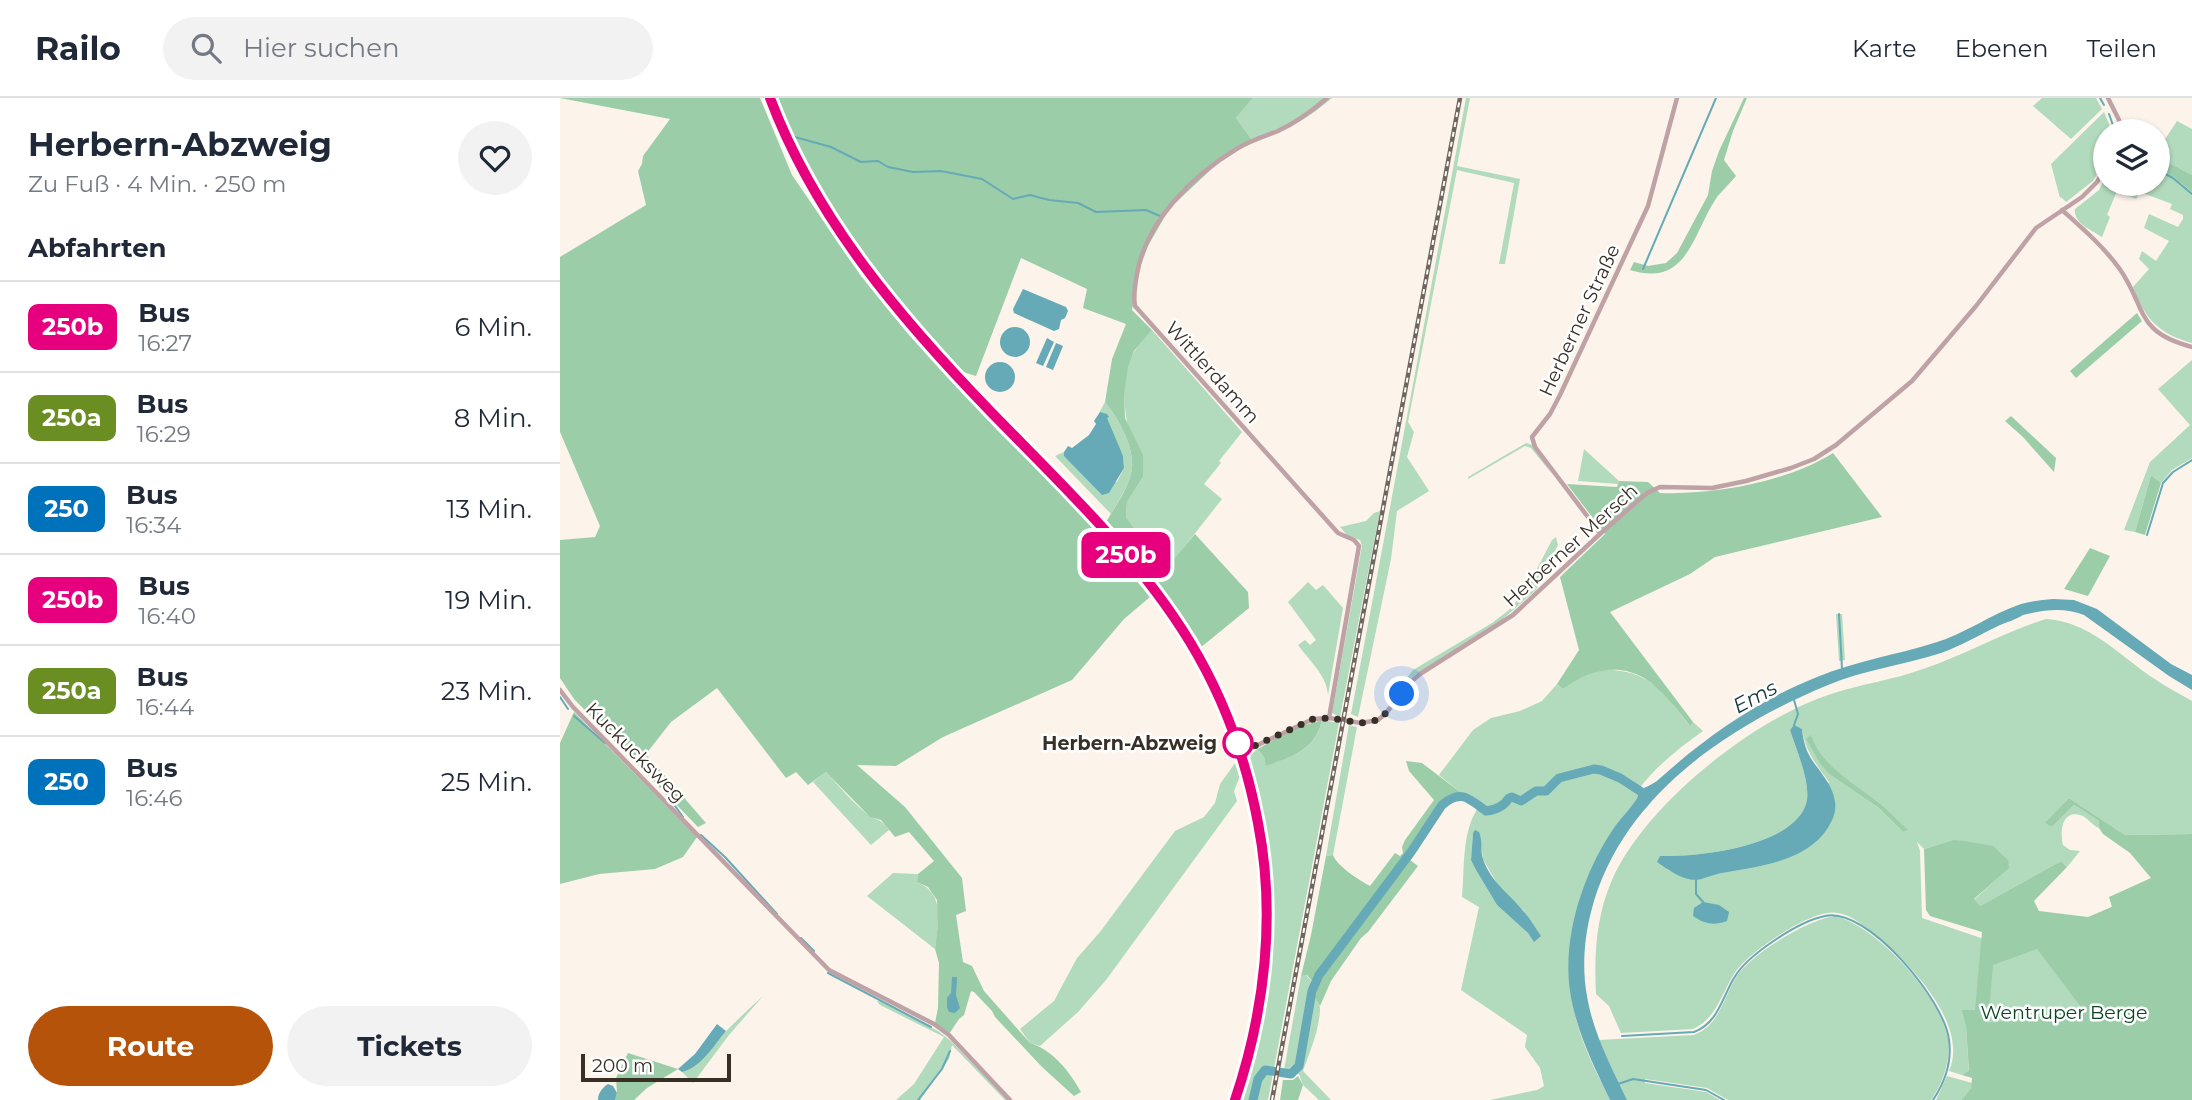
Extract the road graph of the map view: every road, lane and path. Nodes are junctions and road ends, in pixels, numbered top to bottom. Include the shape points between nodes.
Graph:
1 (770, 98) edge
2 (1326, 98) edge
3 (1677, 98) edge
4 (2110, 99) edge
5 (2119, 119) edge
6 (2093, 187) edge
7 (2062, 210) junction
8 (2192, 347) edge
9 (1601, 533) junction
10 (560, 690) edge
11 (1329, 718) junction
12 (1241, 752) junction
13 (1010, 1100) edge
14 (1235, 1100) edge

1 - 12 street via 821,203 876,283 950,369 1126,555 1181,628 1215,688
2 - 11 street, Wittlerdamm via 1293,123 1240,147 1180,195 1157,221 1143,248 1133,298 1135,306 1338,533 1359,546
3 - 9 street, Herberner Straße via 1644,215 1560,395 1532,437
4 - 5 street
6 - 7 street, Herberner Mersch
7 - 8 street via 2118,267 2152,328
7 - 9 street, Herberner Mersch via 2036,228 1912,381 1836,445 1791,468 1746,481 1712,488 1660,487
9 - 11 street, Herberner Mersch via 1513,615 1420,674 1378,720 1361,723
10 - 13 street, Kuckucksweg via 829,970 934,1024
11 - 12 street, Herberner Mersch via 1304,722
12 - 14 street via 1262,847 1266,932 1257,1016

